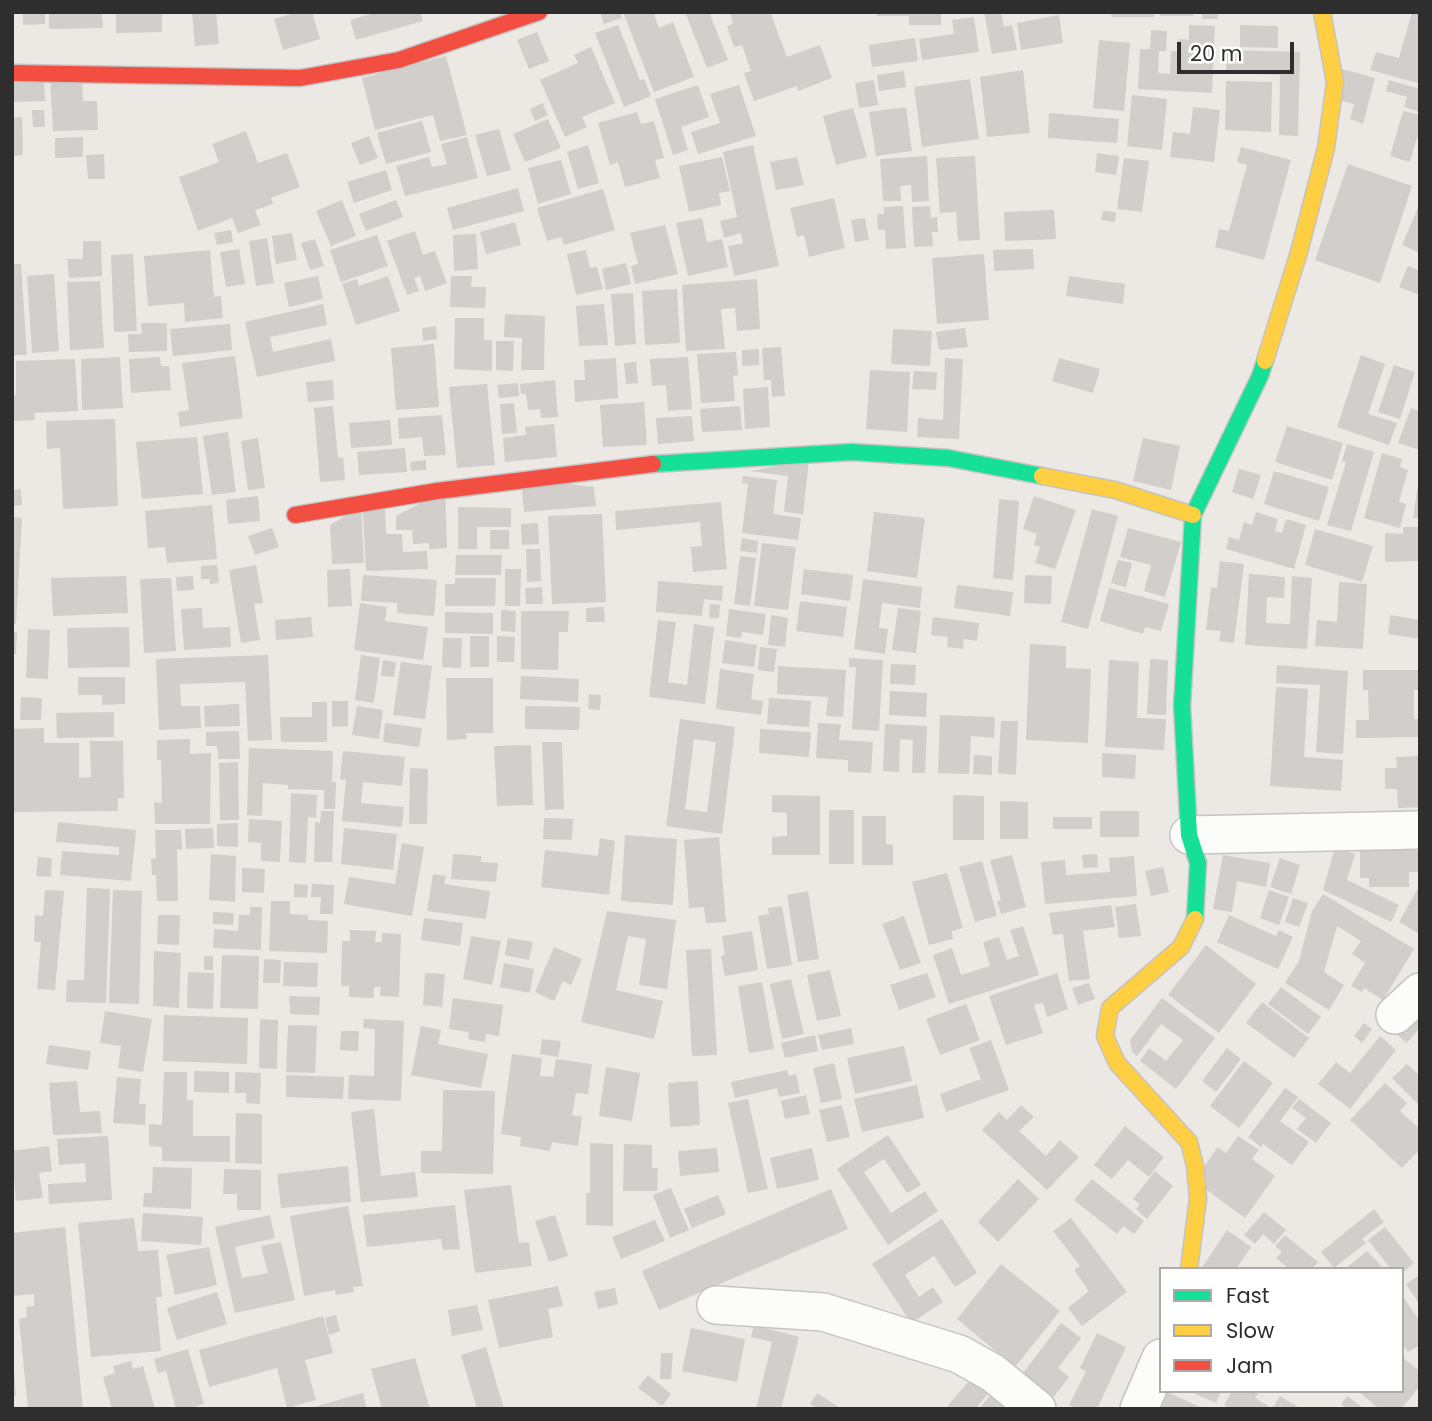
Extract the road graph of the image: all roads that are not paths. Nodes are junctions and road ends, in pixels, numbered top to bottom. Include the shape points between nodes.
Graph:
1 (540, 12) edge
2 (1322, 12) edge
3 (12, 73) edge
4 (295, 515) dead end
5 (1193, 515) junction
6 (1420, 830) edge
7 (1189, 835) junction
8 (1189, 1267) edge
9 (716, 1304) dead end
10 (1159, 1363) edge
11 (1037, 1409) edge
12 (1139, 1409) edge

1 - 3 street via 399,60 300,78
2 - 5 street via 1335,82 1326,148 1260,376
4 - 5 street via 632,465 850,452 948,458 1115,490
5 - 7 street via 1182,706
6 - 7 street
7 - 8 street via 1198,863 1196,918 1181,947 1110,1008 1105,1036 1116,1063 1189,1142 1198,1199
9 - 11 street via 823,1312 960,1354 993,1373
10 - 12 street

